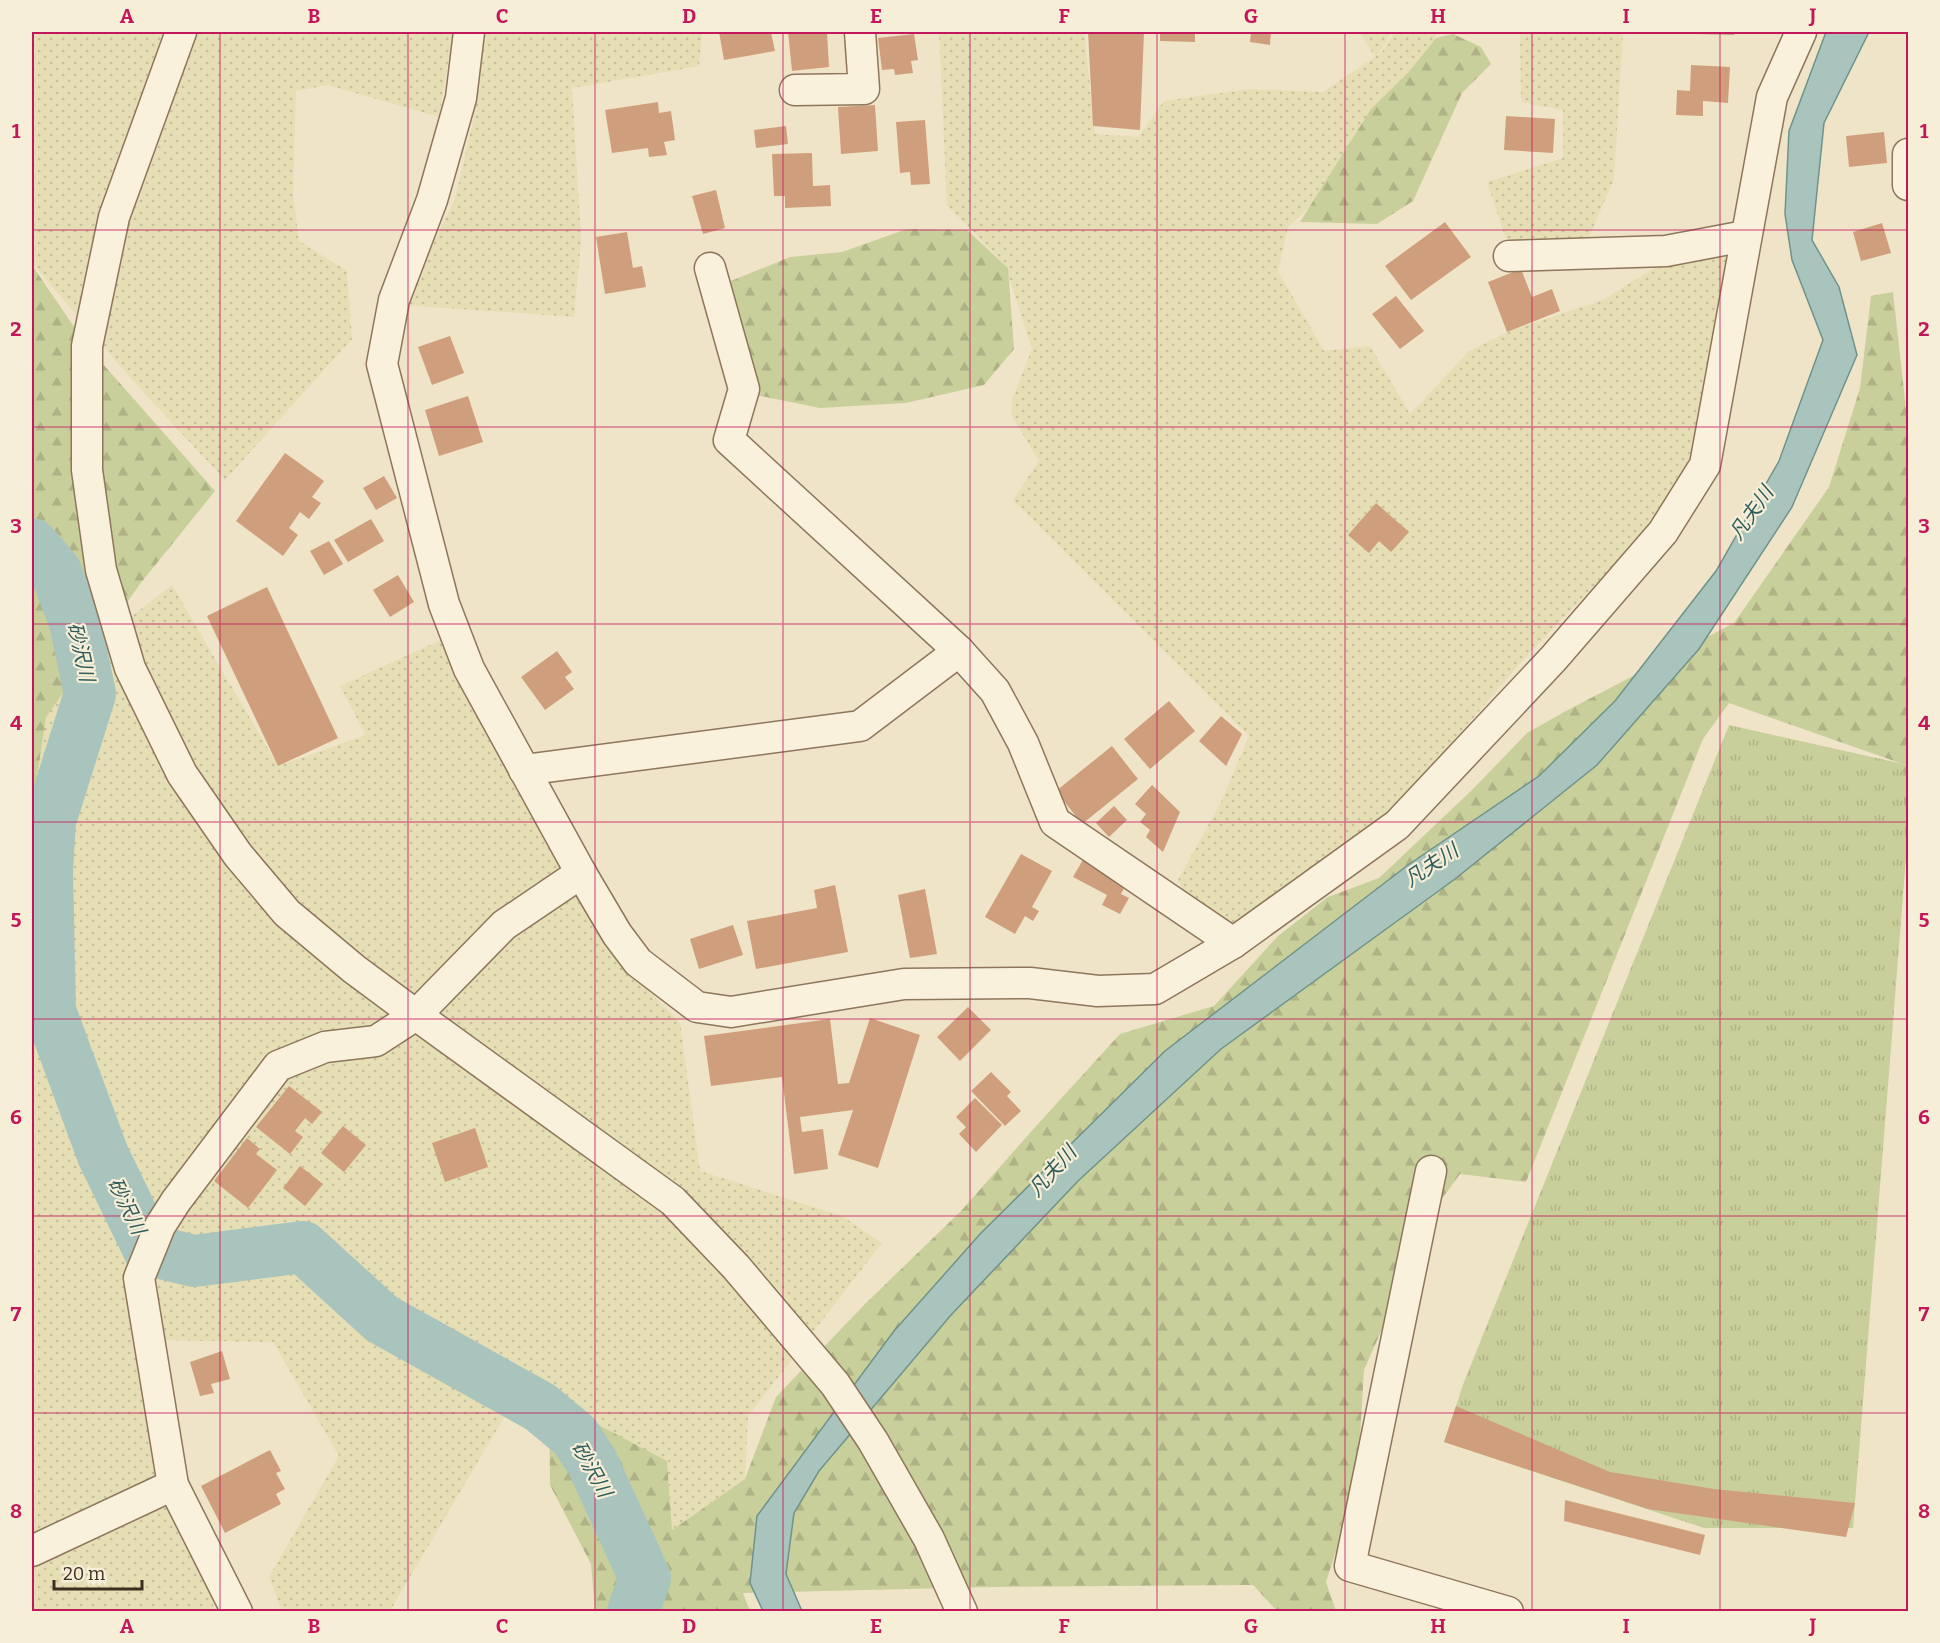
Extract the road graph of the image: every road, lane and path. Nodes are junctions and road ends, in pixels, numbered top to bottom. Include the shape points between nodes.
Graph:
1 (181, 32) edge
2 (469, 32) edge
3 (860, 32) edge
4 (1801, 32) edge
5 (795, 90) dead end
6 (1908, 154) edge
7 (1908, 185) edge
8 (1746, 236) junction
9 (1509, 256) dead end
10 (710, 268) dead end
11 (958, 651) junction
12 (524, 770) junction
13 (581, 873) junction
14 (1233, 943) junction
15 (416, 1015) junction
16 (1431, 1170) dead end
17 (173, 1485) junction
18 (32, 1551) edge
19 (237, 1611) edge
20 (962, 1611) edge
21 (1508, 1611) edge

1 - 15 street via 114,217 87,346 87,470 102,570 130,668 182,774 238,855 287,913
2 - 12 street via 461,98 432,200 394,300 382,364 444,604 469,669
3 - 5 street via 864,90
4 - 8 street via 1772,97
6 - 7 street
8 - 9 street via 1666,251
8 - 14 street via 1705,465 1664,532 1553,659 1397,825
10 - 11 street via 744,389 729,440
11 - 12 street via 860,726
11 - 14 street via 996,691 1056,822
12 - 13 street
13 - 14 street via 638,962 696,1007 731,1012 903,984 1030,983 1098,991 1155,989
13 - 15 street via 504,925
15 - 17 street via 376,1041 325,1047 278,1066 160,1226 139,1278
15 - 20 street via 673,1202 736,1267 835,1384 873,1441 929,1539
16 - 21 street via 1350,1566
17 - 18 street
17 - 19 street

